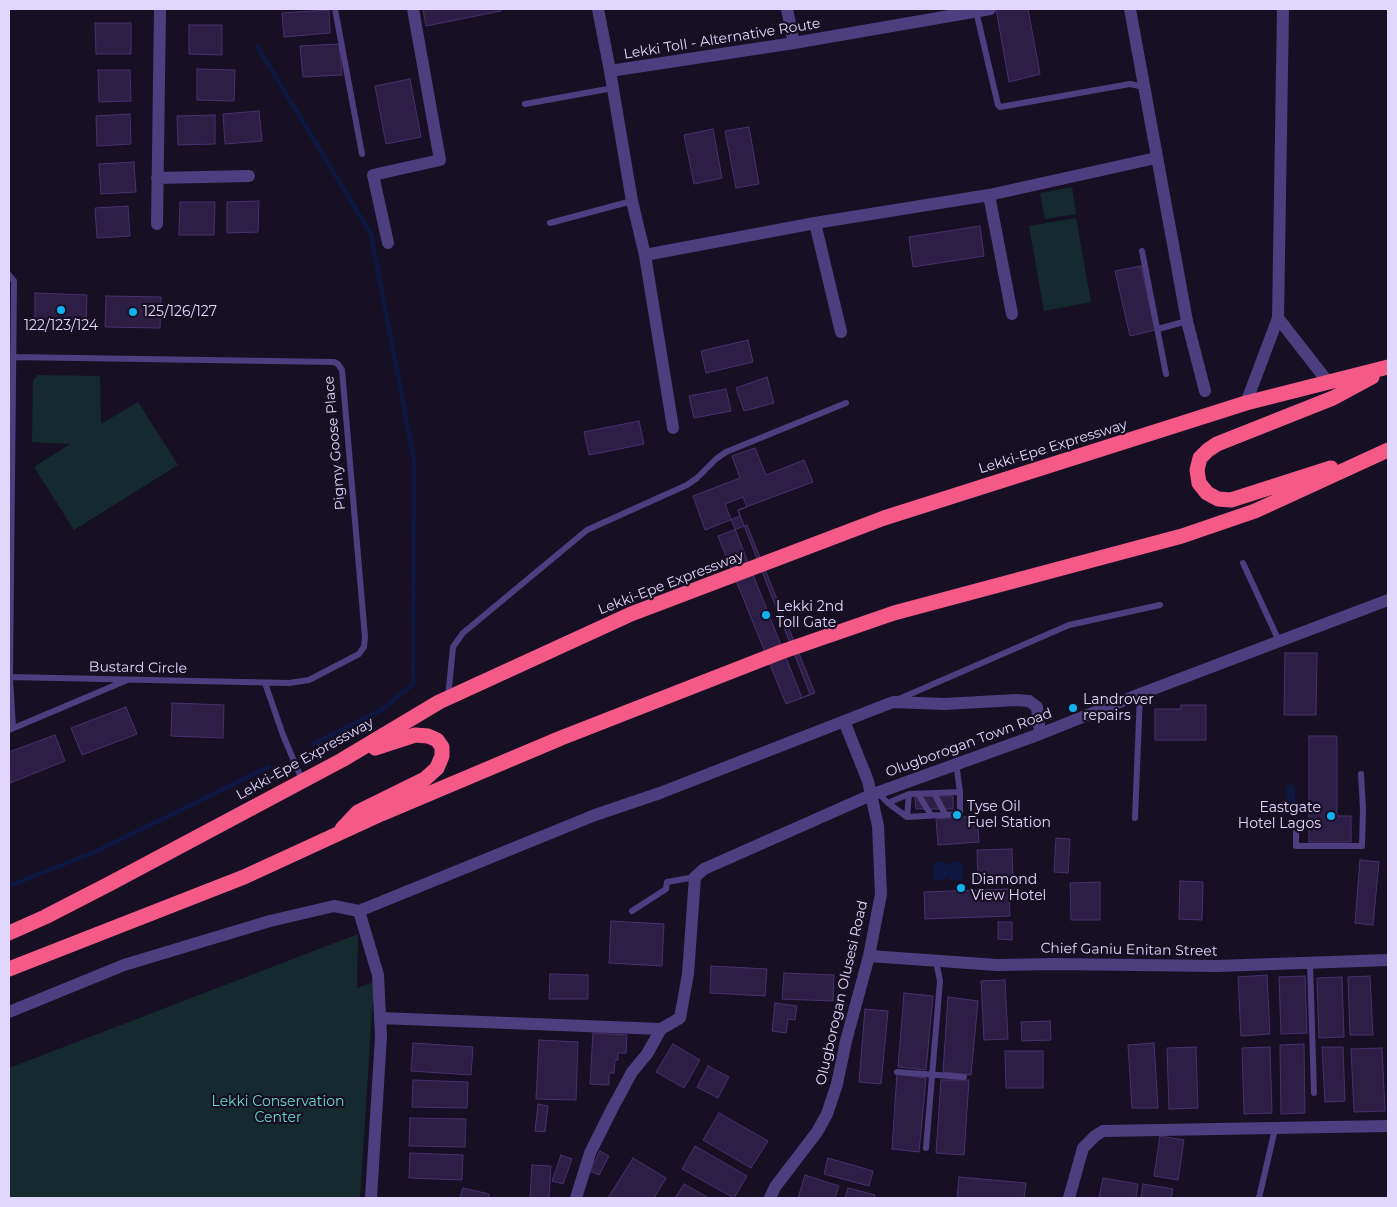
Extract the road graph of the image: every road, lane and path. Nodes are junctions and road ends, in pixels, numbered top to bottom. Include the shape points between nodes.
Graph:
1 (160, 9) edge
2 (336, 9) edge
3 (413, 9) edge
4 (598, 9) edge
5 (787, 9) edge
6 (990, 9) edge
7 (1130, 9) edge
8 (1283, 9) edge
9 (976, 11) junction
10 (953, 12) edge
11 (794, 43) junction
12 (610, 71) junction
13 (1144, 87) junction
14 (612, 88) junction
15 (525, 104) dead end
16 (362, 154) dead end
17 (1156, 158) junction
18 (249, 176) dead end
19 (157, 178) junction
20 (989, 195) junction
21 (632, 201) junction
22 (550, 223) dead end
23 (815, 223) junction
24 (157, 224) dead end
25 (388, 243) dead end
26 (1142, 251) dead end
27 (645, 255) junction
28 (9, 275) edge
29 (1012, 314) dead end
30 (1278, 318) junction
31 (1187, 321) junction
32 (1158, 329) junction
33 (841, 332) dead end
34 (13, 357) junction
35 (1388, 367) edge
36 (1166, 374) dead end
37 (1328, 382) junction
38 (1205, 391) dead end
39 (1246, 402) junction
40 (846, 403) dead end
41 (673, 428) dead end
42 (10, 445) edge
43 (1388, 450) edge
44 (1243, 563) dead end
45 (1388, 600) edge
46 (1160, 605) dead end
47 (10, 608) edge
48 (1279, 641) junction
49 (10, 676) edge
50 (128, 680) junction
51 (265, 683) junction
52 (1140, 694) junction
53 (448, 698) junction
54 (893, 702) junction
55 (844, 721) junction
56 (11, 729) edge
57 (1040, 734) junction
58 (342, 760) junction
59 (956, 763) junction
60 (1361, 774) dead end
61 (302, 780) junction
62 (960, 792) junction
63 (934, 793) junction
64 (874, 794) junction
65 (909, 794) junction
66 (918, 794) junction
67 (888, 803) junction
68 (945, 814) junction
69 (932, 815) junction
70 (908, 817) junction
71 (1135, 818) dead end
72 (1296, 824) dead end
73 (339, 834) junction
74 (699, 873) junction
75 (359, 911) junction
76 (632, 911) dead end
77 (9, 933) edge
78 (869, 956) junction
79 (936, 960) junction
80 (1388, 960) edge
81 (1310, 963) junction
82 (9, 969) edge
83 (9, 1012) edge
84 (380, 1018) junction
85 (661, 1028) junction
86 (897, 1072) dead end
87 (932, 1074) junction
88 (964, 1077) dead end
89 (1314, 1093) dead end
90 (1388, 1126) edge
91 (1275, 1128) junction
92 (926, 1148) dead end
93 (371, 1198) edge
94 (576, 1198) edge
95 (770, 1198) edge
96 (1069, 1198) edge
97 (1260, 1198) edge

1 - 19 street
2 - 16 lane
3 - 25 street via 440,160 373,175
4 - 12 street, Lekki Toll - Alternative Route
5 - 11 street
6 - 9 street, Lekki Toll - Alternative Route
7 - 13 street
8 - 30 street
9 - 10 street, Lekki Toll - Alternative Route
9 - 13 lane via 1000,107 1130,84
10 - 11 street, Lekki Toll - Alternative Route
11 - 12 street, Lekki Toll - Alternative Route
12 - 14 street
13 - 17 street
14 - 15 lane
14 - 21 street
17 - 20 street
17 - 31 street
18 - 19 street
19 - 24 street
20 - 23 street
20 - 29 street
21 - 22 lane
21 - 27 street
23 - 27 street
23 - 33 street
26 - 32 lane
27 - 41 street
28 - 34 lane via 14,281
30 - 37 street
30 - 39 street
31 - 32 lane
31 - 38 street
32 - 36 lane
34 - 42 lane
34 - 51 lane, Pigmy Goose Place via 338,364 342,370 364,647 359,654 309,680
35 - 37 highway, Lekki-Epe Expressway
35 - 43 highway via 1333,398 1217,444 1200,458 1197,470 1199,483 1207,493 1218,499 1231,500
37 - 39 highway, Lekki-Epe Expressway
39 - 53 highway, Lekki-Epe Expressway via 884,518 631,614
40 - 53 lane via 726,452 687,485 587,530 464,633 453,647
42 - 47 lane
43 - 73 highway via 1255,511 1182,536 894,613 781,652 561,738
44 - 48 lane
45 - 48 street, Olugborogan Town Road
46 - 54 lane via 1069,626
47 - 49 lane
48 - 52 street, Olugborogan Town Road
49 - 50 lane, Bustard Circle
49 - 56 lane
50 - 51 lane, Bustard Circle
50 - 56 lane
51 - 61 lane
52 - 57 street, Olugborogan Town Road
52 - 71 lane
53 - 58 highway, Lekki-Epe Expressway
54 - 55 street
54 - 57 street via 1029,701 1037,707
55 - 64 street, Olugborogan Olusesi Road
55 - 75 street via 595,815
57 - 59 street, Olugborogan Town Road
58 - 61 highway, Lekki-Epe Expressway
58 - 73 highway via 415,735 428,736 442,747 437,768 425,778 358,812
59 - 62 lane
59 - 64 street, Olugborogan Town Road
60 - 72 lane via 1362,846 1296,846
61 - 77 highway, Lekki-Epe Expressway via 112,883
62 - 63 lane
62 - 68 lane via 960,814
63 - 66 lane
63 - 68 lane
64 - 67 lane
64 - 74 street, Olugborogan Town Road
64 - 78 street, Olugborogan Olusesi Road via 881,894
65 - 66 lane
65 - 67 lane
65 - 70 lane
66 - 69 lane
67 - 70 lane
68 - 69 lane
69 - 70 lane
73 - 82 highway via 244,877
74 - 76 lane via 667,882 666,889
74 - 85 street via 680,1018
75 - 83 street via 334,906 270,921 124,965
75 - 84 street via 378,975
78 - 79 street, Chief Ganiu Enitan Street
78 - 95 street, Olugborogan Olusesi Road via 827,1114
79 - 81 street, Chief Ganiu Enitan Street via 997,965
79 - 87 lane via 940,981
80 - 81 street, Chief Ganiu Enitan Street
81 - 89 lane
84 - 85 street
84 - 93 street
85 - 94 street via 647,1054 632,1072 590,1153
86 - 87 lane
87 - 88 lane
87 - 92 lane
90 - 91 street
91 - 96 street via 1103,1131 1083,1148
91 - 97 lane

